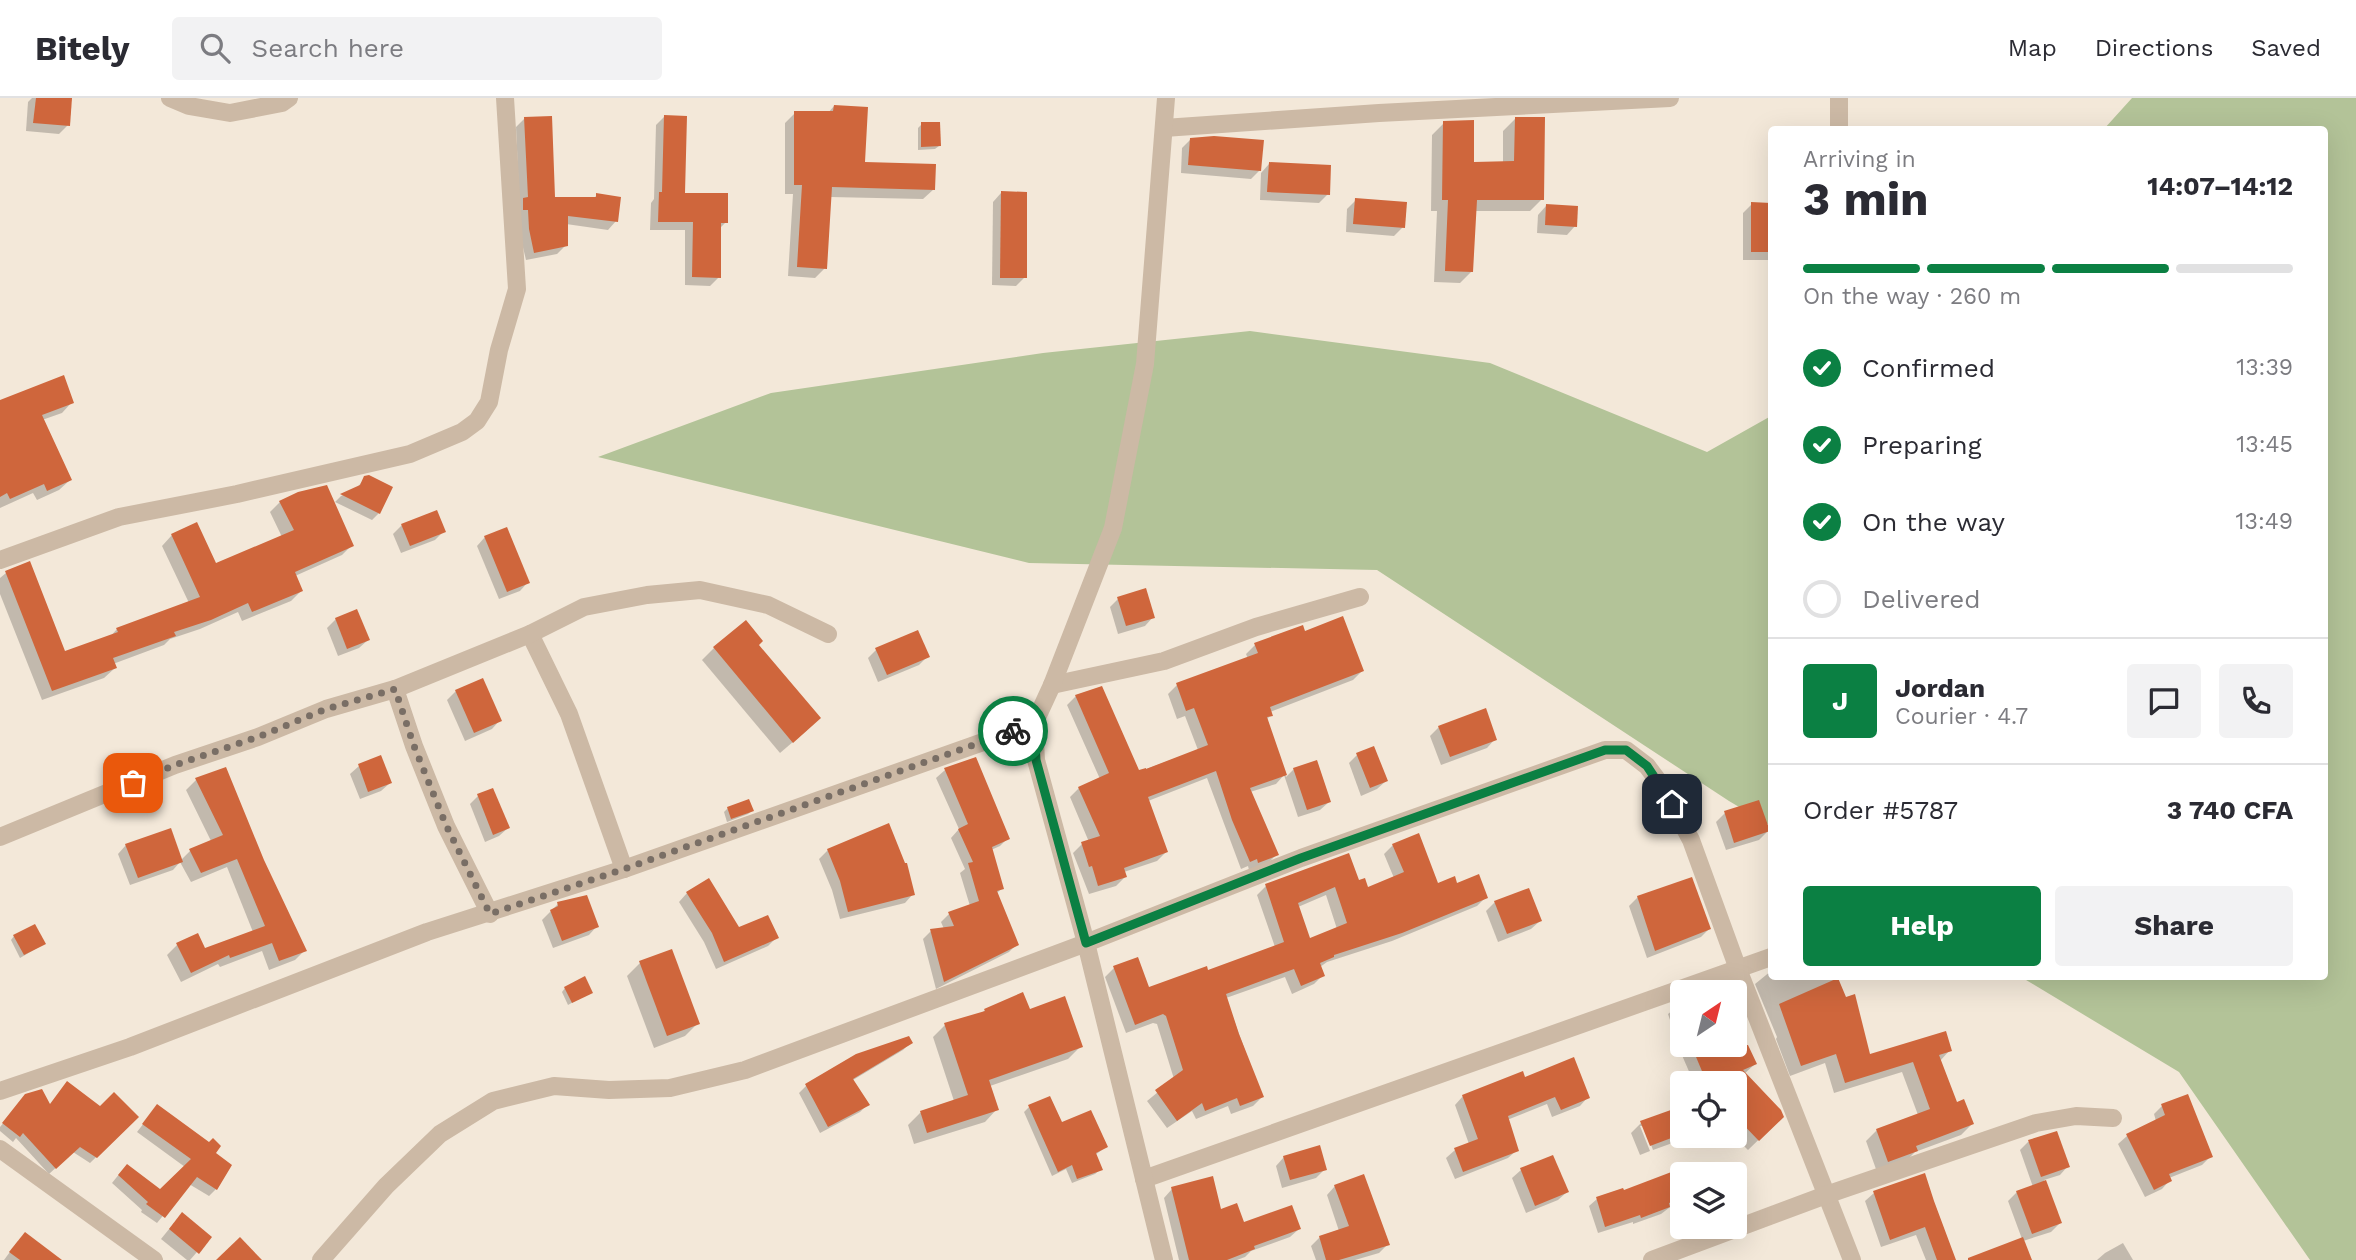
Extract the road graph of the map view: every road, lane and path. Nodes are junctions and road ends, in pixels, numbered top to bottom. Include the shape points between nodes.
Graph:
1 (170, 98) edge
2 (289, 98) edge
3 (505, 98) edge
4 (1166, 98) edge
5 (1670, 98) edge
6 (1839, 98) edge
7 (189, 102) edge
8 (1839, 126) edge
9 (1164, 128) junction
10 (0, 560) edge
11 (1360, 597) dead end
12 (530, 634) junction
13 (828, 634) dead end
14 (1052, 685) junction
15 (395, 689) junction
16 (1034, 724) junction
17 (0, 837) edge
18 (624, 869) junction
19 (490, 914) junction
20 (1086, 943) junction
21 (1768, 958) edge
22 (1738, 969) junction
23 (0, 1091) edge
24 (2113, 1118) dead end
25 (0, 1149) edge
26 (1144, 1179) junction
27 (1826, 1195) junction
28 (154, 1260) edge
29 (321, 1260) edge
30 (1164, 1260) edge
31 (1652, 1260) edge
32 (1852, 1260) edge

1 - 7 street
2 - 7 street via 230,113
3 - 10 street via 517,289 489,401 477,421 410,454 119,517
4 - 9 street
5 - 9 street
6 - 8 street
9 - 14 street via 1145,364 1114,528
11 - 14 street via 1256,627 1164,661
12 - 13 street via 584,607 700,590 768,605
12 - 15 street
12 - 18 street via 569,714
14 - 16 street
15 - 17 street via 326,709 175,765
15 - 19 street via 446,825
16 - 18 street
16 - 20 street via 1036,760
18 - 19 street
19 - 23 street via 427,932 130,1047
20 - 22 street via 1327,849 1605,750 1626,750 1647,766 1662,786 1691,839
20 - 26 street
20 - 29 street via 745,1070 670,1088 554,1086 494,1101 440,1134 386,1186
21 - 22 street
22 - 26 street
22 - 27 street
24 - 27 street via 2076,1116 2036,1123
25 - 28 street
26 - 30 street
27 - 31 street
27 - 32 street

